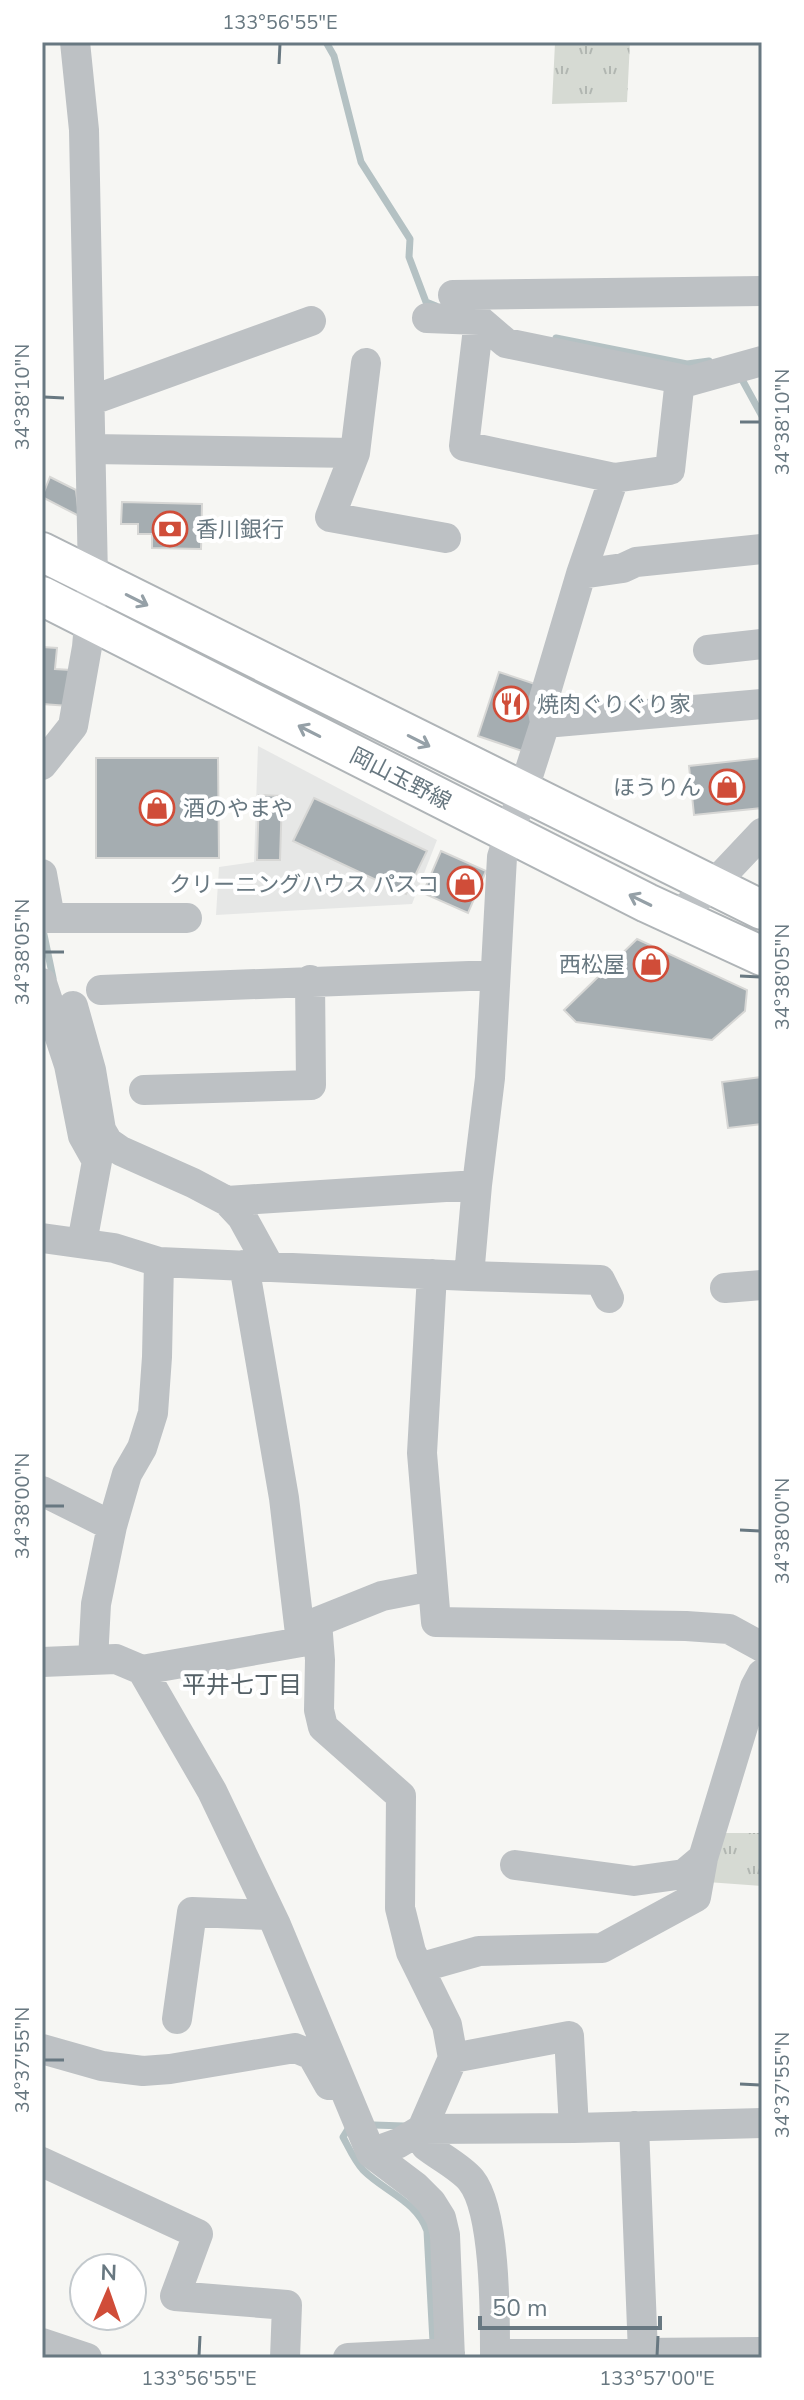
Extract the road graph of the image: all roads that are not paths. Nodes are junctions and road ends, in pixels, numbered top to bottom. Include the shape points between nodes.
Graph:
1 (75, 42) edge
2 (762, 291) edge
3 (453, 295) dead end
4 (427, 318) dead end
5 (479, 320) junction
6 (311, 321) dead end
7 (366, 363) dead end
8 (745, 367) edge
9 (680, 379) junction
10 (90, 401) junction
11 (91, 449) junction
12 (355, 453) junction
13 (614, 478) junction
14 (446, 538) dead end
15 (762, 549) edge
16 (42, 552) edge
17 (581, 574) junction
18 (93, 578) junction
19 (42, 596) edge
20 (90, 620) junction
21 (762, 644) edge
22 (708, 650) dead end
23 (762, 704) edge
24 (545, 723) junction
25 (42, 765) edge
26 (524, 794) junction
27 (511, 833) junction
28 (762, 833) edge
29 (42, 874) edge
30 (712, 886) junction
31 (762, 910) edge
32 (676, 916) junction
33 (46, 918) edge
34 (187, 918) dead end
35 (762, 956) edge
36 (495, 975) junction
37 (310, 980) junction
38 (42, 983) edge
39 (101, 990) dead end
40 (73, 1006) dead end
41 (76, 1054) junction
42 (144, 1090) dead end
43 (477, 1185) junction
44 (227, 1201) junction
45 (42, 1238) edge
46 (82, 1243) junction
47 (159, 1262) junction
48 (256, 1265) junction
49 (432, 1274) junction
50 (469, 1276) junction
51 (762, 1285) edge
52 (725, 1288) dead end
53 (609, 1298) dead end
54 (42, 1491) edge
55 (112, 1526) junction
56 (433, 1586) junction
57 (309, 1632) junction
58 (762, 1647) edge
59 (93, 1660) junction
60 (42, 1662) edge
61 (142, 1670) junction
62 (762, 1674) edge
63 (703, 1858) junction
64 (515, 1865) dead end
65 (270, 1915) junction
66 (419, 1968) junction
67 (177, 2019) dead end
68 (42, 2049) edge
69 (453, 2058) junction
70 (351, 2105) junction
71 (762, 2123) edge
72 (634, 2126) junction
73 (574, 2128) junction
74 (422, 2129) junction
75 (371, 2153) junction
76 (42, 2162) edge
77 (42, 2343) edge
78 (762, 2352) edge
79 (643, 2353) junction
80 (450, 2356) edge
81 (495, 2356) edge
82 (87, 2358) edge
83 (285, 2358) edge
84 (348, 2358) edge

1 - 10 street via 84,130
2 - 3 street
4 - 5 street
5 - 9 street via 506,343
5 - 13 street via 464,446
6 - 10 street
7 - 12 street
8 - 9 street
9 - 13 street via 670,470
10 - 11 street
11 - 12 street
11 - 18 street
12 - 14 street via 330,517
13 - 17 street
15 - 17 street via 636,562
16 - 18 main road, 岡山玉野線
17 - 24 street via 542,705
18 - 20 street
18 -> 26 main road, 岡山玉野線
19 - 20 main road, 岡山玉野線
20 - 25 street via 73,726
27 -> 20 main road, 岡山玉野線
21 - 22 street
23 - 24 street
24 - 26 street
26 - 27 street
26 - 30 main road, 岡山玉野線
32 -> 27 main road, 岡山玉野線
27 - 36 street via 502,857
28 - 30 street
29 - 33 street
30 - 31 main road, 岡山玉野線
30 - 32 street
32 - 35 main road, 岡山玉野線
33 - 34 street
36 - 37 street
36 - 43 street
37 - 39 street
37 - 42 street via 311,1085
38 - 41 street
40 - 41 street
41 - 44 street via 91,1070 101,1130 108,1142
41 - 46 street via 69,1065 83,1136 97,1161
43 - 44 street
43 - 50 street
44 - 48 street via 242,1217
45 - 46 street
46 - 47 street
47 - 48 street
47 - 55 street via 153,1413
48 - 49 street
48 - 57 street via 284,1498
49 - 50 street
49 - 56 street via 422,1453
50 - 53 street via 600,1280
51 - 52 street
54 - 55 street
55 - 59 street via 96,1604
56 - 57 street via 382,1596
56 - 58 street via 436,1622 729,1629
57 - 61 street
57 - 66 street via 320,1660 323,1727 401,1796 400,1908
59 - 60 street
59 - 61 street via 116,1659
61 - 65 street via 212,1791
62 - 63 street
63 - 64 street via 684,1874 634,1881
63 - 66 street via 696,1897 602,1948 479,1951
65 - 67 street via 192,1912
65 - 70 street
66 - 69 street via 447,2025
68 - 70 street via 143,2071 295,2048 312,2055 330,2088
69 - 73 street via 569,2036
69 - 74 street
70 - 75 street
71 - 72 street
72 - 73 street
72 - 79 street
73 - 74 street
74 - 75 street
74 - 81 street via 426,2146 470,2179 482,2199 489,2231
75 - 80 street via 416,2187 441,2218
76 - 83 street via 198,2234 175,2296 287,2305
77 - 82 street
78 - 79 street
79 - 81 street
80 - 84 street

